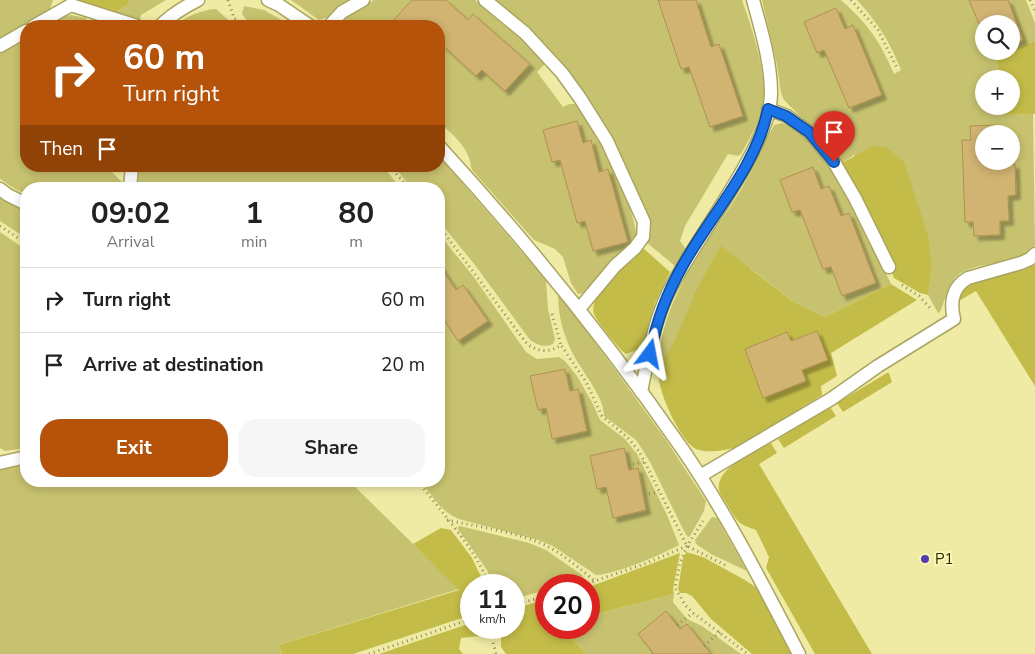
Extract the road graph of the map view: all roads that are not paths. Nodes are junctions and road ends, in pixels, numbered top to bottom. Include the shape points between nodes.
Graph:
1 (198, 0) edge
2 (268, 0) edge
3 (363, 0) edge
4 (485, 0) edge
5 (753, 0) edge
6 (45, 20) edge
7 (117, 20) edge
8 (166, 20) edge
9 (301, 20) edge
10 (335, 20) edge
11 (20, 34) edge
12 (0, 46) edge
13 (768, 109) junction
14 (445, 153) edge
15 (0, 189) edge
16 (20, 201) edge
17 (1035, 254) edge
18 (888, 267) road end
19 (580, 309) junction
20 (641, 392) junction
21 (20, 458) edge
22 (0, 463) edge
23 (700, 476) junction
24 (799, 654) edge

1 - 8 lane
2 - 9 lane
3 - 10 lane
4 - 19 lane via 532,40 580,98 607,141 644,222 643,237 635,248 614,266
5 - 13 lane via 772,94
6 - 7 lane via 71,5
11 - 12 lane
13 - 18 lane via 786,116 809,132 834,162
13 - 20 lane via 765,126 746,165 667,296 660,312
14 - 19 lane
15 - 16 lane
17 - 23 lane via 1021,263 961,282 951,304 954,320
19 - 20 lane
20 - 23 lane
21 - 22 lane
23 - 24 lane via 760,578

